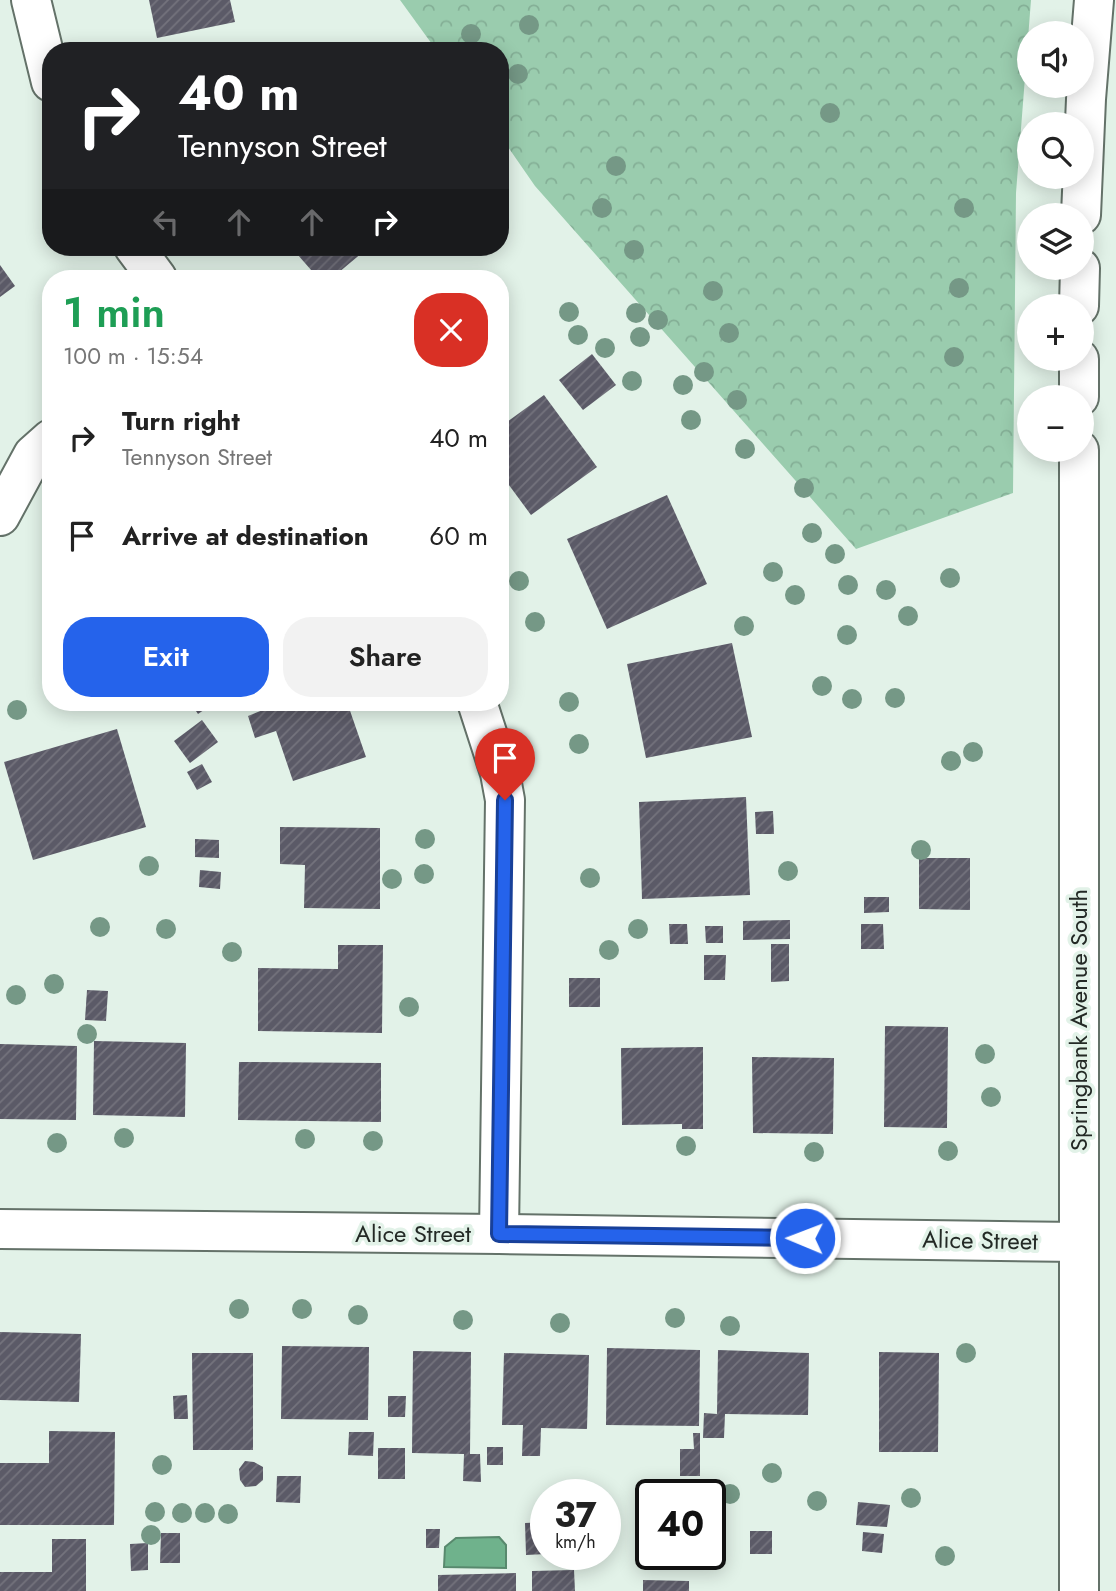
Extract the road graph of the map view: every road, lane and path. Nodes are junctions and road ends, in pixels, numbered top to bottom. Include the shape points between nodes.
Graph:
1 (30, 0) edge
2 (1094, 0) edge
3 (42, 47) edge
4 (1082, 203) edge
5 (42, 447) edge
6 (1079, 462) edge
7 (0, 516) edge
8 (480, 711) edge
9 (0, 1229) edge
10 (499, 1234) junction
11 (1078, 1241) junction
12 (1079, 1591) edge

1 - 3 street
2 - 4 street
5 - 7 street via 33,455
6 - 11 street, Springbank Avenue South
8 - 10 street via 505,800
9 - 10 street, Alice Street
10 - 11 street, Alice Street
11 - 12 street, Springbank Avenue South

